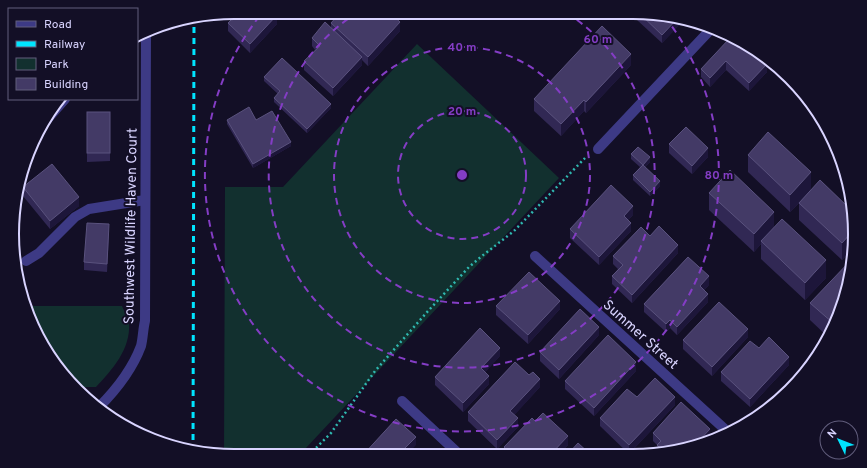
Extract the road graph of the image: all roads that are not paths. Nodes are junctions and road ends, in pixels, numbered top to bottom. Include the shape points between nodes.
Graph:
1 (708, 32) edge
2 (146, 38) edge
3 (598, 149) road end
4 (145, 200) junction
5 (535, 256) dead end
6 (26, 261) dead end
7 (402, 401) dead end
8 (102, 404) edge
9 (724, 429) edge
10 (454, 449) edge

1 - 3 street
2 - 4 street, Southwest Wildlife Haven Court
4 - 6 street via 89,209 75,217 39,253
4 - 8 street, Southwest Wildlife Haven Court via 144,321 141,344 125,378
5 - 9 street, Summer Street
7 - 10 street

